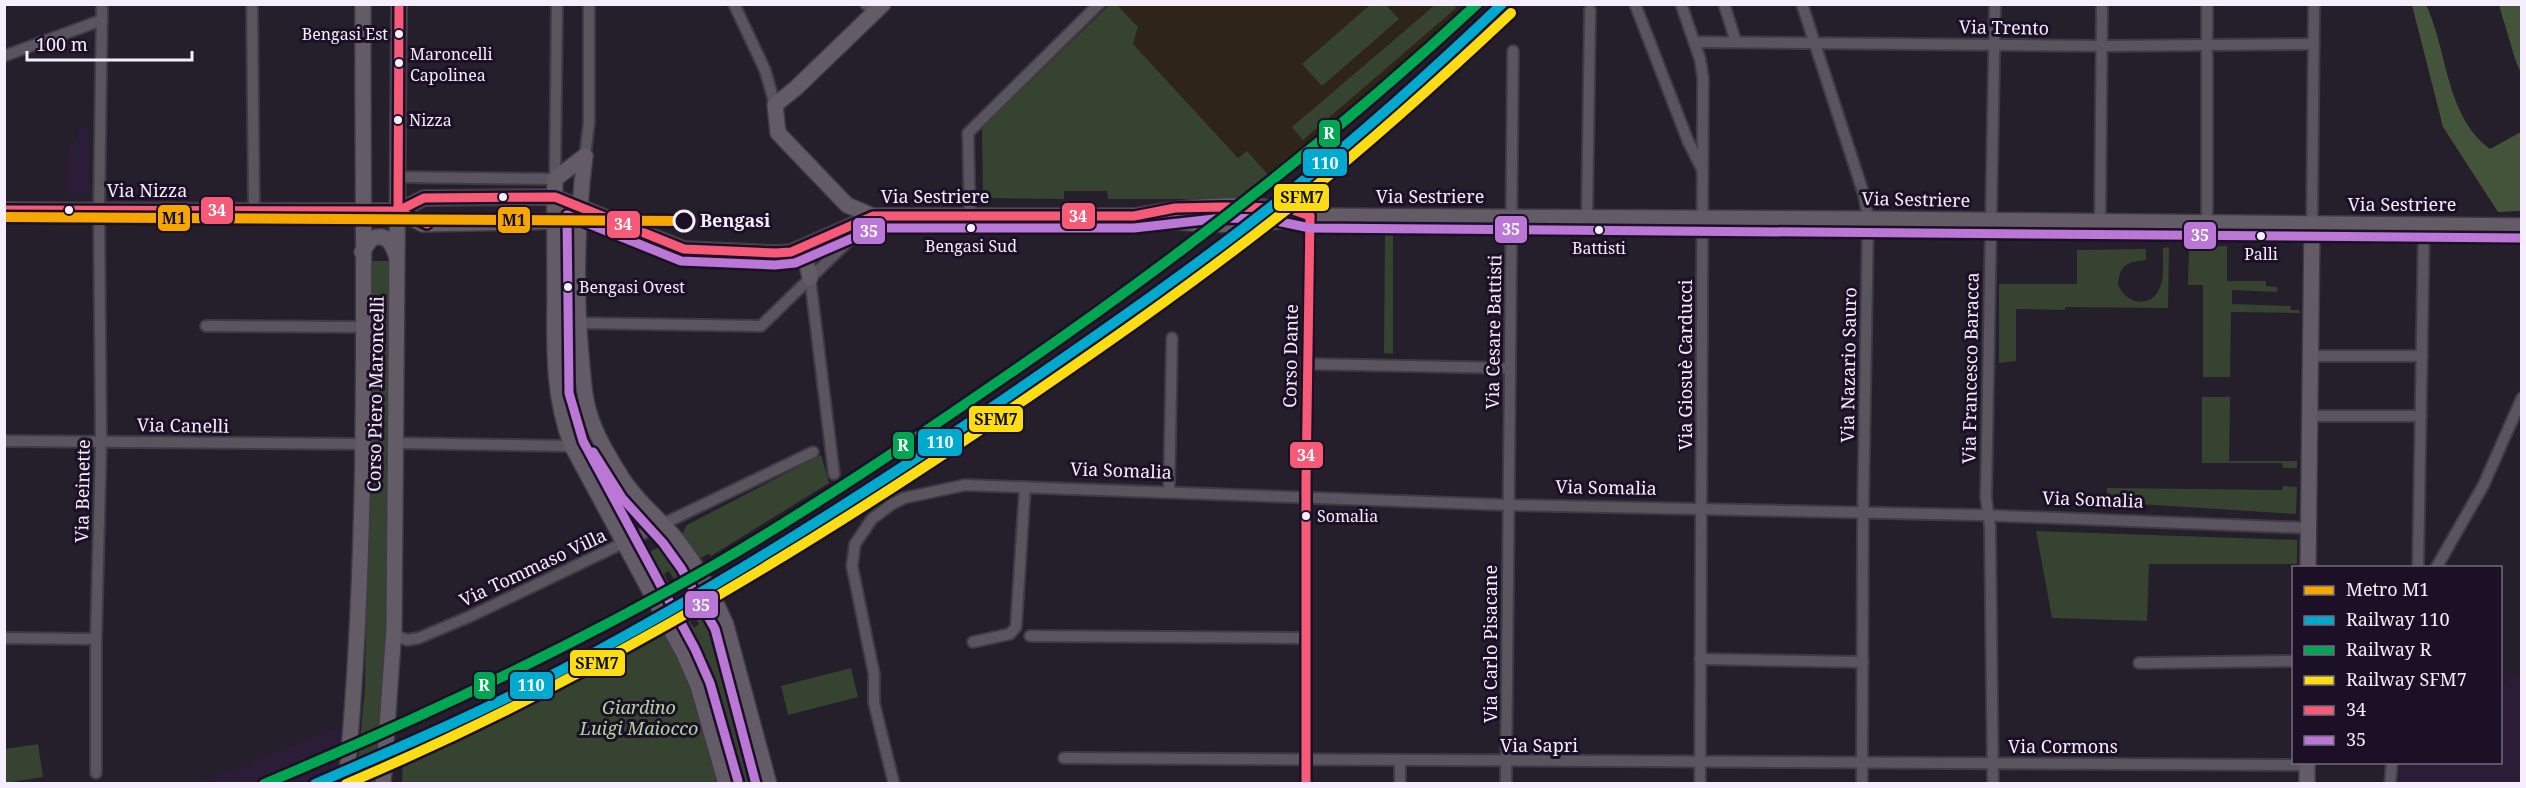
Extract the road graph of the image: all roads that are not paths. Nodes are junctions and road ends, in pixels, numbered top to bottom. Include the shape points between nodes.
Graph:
1 (102, 4) edge
2 (252, 4) edge
3 (363, 4) edge
4 (399, 4) edge
5 (557, 4) edge
6 (589, 4) edge
7 (734, 4) edge
8 (1099, 4) edge
9 (1635, 4) edge
10 (1681, 4) edge
11 (1724, 4) edge
12 (1802, 4) edge
13 (1995, 4) edge
14 (2102, 4) edge
15 (2207, 4) edge
16 (2314, 4) edge
17 (875, 7) edge
18 (1590, 10) dead end
19 (102, 20) junction
20 (1694, 42) junction
21 (1736, 42) junction
22 (1815, 43) junction
23 (1995, 44) junction
24 (2314, 44) junction
25 (2102, 46) junction
26 (2207, 46) junction
27 (1513, 51) dead end
28 (4, 56) edge
29 (775, 105) junction
30 (585, 156) junction
31 (1702, 170) junction
32 (398, 177) junction
33 (555, 179) junction
34 (582, 184) junction
35 (555, 197) junction
36 (579, 207) junction
37 (4, 210) edge
38 (99, 210) junction
39 (362, 210) junction
40 (254, 211) junction
41 (398, 211) junction
42 (1284, 215) junction
43 (873, 216) junction
44 (970, 216) junction
45 (1134, 216) junction
46 (1310, 216) junction
47 (1512, 217) junction
48 (1587, 218) junction
49 (1868, 219) junction
50 (1702, 220) junction
51 (555, 221) junction
52 (1990, 221) junction
53 (2100, 222) junction
54 (2207, 223) junction
55 (2424, 224) junction
56 (2312, 225) junction
57 (2522, 226) edge
58 (797, 250) junction
59 (362, 252) junction
60 (397, 258) junction
61 (810, 278) junction
62 (578, 323) junction
63 (206, 326) dead end
64 (363, 327) junction
65 (1172, 338) dead end
66 (2311, 356) junction
67 (2422, 356) junction
68 (1307, 363) junction
69 (1509, 368) junction
70 (2522, 398) edge
71 (2310, 416) junction
72 (2421, 417) junction
73 (4, 441) edge
74 (101, 442) junction
75 (395, 443) junction
76 (361, 444) junction
77 (572, 446) junction
78 (813, 452) dead end
79 (834, 474) dead end
80 (1025, 487) junction
81 (1169, 492) junction
82 (1306, 497) junction
83 (1509, 505) junction
84 (1702, 509) junction
85 (1863, 513) junction
86 (1988, 516) junction
87 (663, 525) junction
88 (2309, 528) junction
89 (625, 543) junction
90 (2308, 566) edge
91 (2418, 566) edge
92 (2437, 566) edge
93 (394, 635) junction
94 (1029, 636) dead end
95 (4, 638) edge
96 (1305, 638) junction
97 (96, 639) junction
98 (973, 642) dead end
99 (1700, 659) junction
100 (2292, 661) edge
101 (1863, 662) junction
102 (2139, 663) dead end
103 (1064, 758) dead end
104 (1306, 760) junction
105 (1404, 761) junction
106 (1506, 762) junction
107 (1699, 762) junction
108 (1993, 763) junction
109 (1862, 764) junction
110 (2292, 764) edge
111 (2307, 764) edge
112 (2392, 764) edge
113 (96, 773) dead end
114 (346, 783) edge
115 (382, 783) edge
116 (726, 783) edge
117 (769, 783) edge
118 (894, 783) edge
119 (1306, 783) edge
120 (1400, 783) edge
121 (1407, 783) edge
122 (1506, 783) edge
123 (1700, 783) edge
124 (1862, 783) edge
125 (1993, 783) edge
126 (2307, 783) edge
127 (2390, 783) edge

1 - 19 street, Via Beinette
2 - 40 street
3 - 39 main road, Corso Piero Maroncelli
4 - 32 main road, Corso Piero Maroncelli
5 - 33 street
6 - 30 street via 589,122
7 - 29 street via 765,70
8 - 44 street via 968,133
9 - 31 street
10 - 20 street, Via Giosuè Carducci
11 - 21 street
12 - 22 street, Via Nazario Sauro
13 - 23 street, Via Francesco Baracca
14 - 25 street
15 - 26 street
16 - 24 street
17 - 29 main road
18 - 48 street
19 - 28 street
19 - 38 street, Via Beinette
20 - 21 street, Via Trento
20 - 31 street, Via Giosuè Carducci via 1703,78
21 - 22 street, Via Trento
22 - 23 street, Via Trento
22 - 49 street, Via Nazario Sauro via 1864,195
23 - 25 street, Via Trento
23 - 52 street, Via Francesco Baracca
24 - 26 street, Via Trento
24 - 56 street
25 - 26 street, Via Trento
25 - 53 street
26 - 54 street
27 - 47 street, Via Cesare Battisti
29 - 43 main road, Via Sestriere via 778,133 847,205
30 - 33 main road
30 - 34 main road
31 - 50 street, Via Giosuè Carducci
32 - 33 street
32 - 41 main road, Corso Piero Maroncelli
33 - 34 main road
33 - 35 main road
34 - 36 main road
35 - 36 main road, Via Nizza
35 - 41 main road, Via Nizza via 424,198
35 - 51 main road
36 - 51 main road, Via Nizza
36 - 58 main road via 684,249 776,254
36 - 62 main road
37 - 38 main road, Via Nizza
38 - 40 main road, Via Nizza
38 - 74 street, Via Beinette
39 - 40 main road, Via Nizza
39 - 41 main road, Via Nizza
39 - 59 main road, Corso Piero Maroncelli
41 - 51 main road, Via Nizza via 423,224
41 - 60 main road, Corso Piero Maroncelli
42 - 45 main road, Via Sestriere via 1207,223 1172,223
42 - 45 main road, Via Sestriere via 1223,207 1175,208
42 - 46 main road, Via Sestriere
43 - 44 main road, Via Sestriere
43 - 58 main road
43 - 61 street
44 - 45 main road, Via Sestriere
46 - 47 main road, Via Sestriere
46 - 68 street, Corso Dante
47 - 48 main road, Via Sestriere
47 - 69 street, Via Cesare Battisti
48 - 50 main road, Via Sestriere
49 - 50 main road, Via Sestriere
49 - 52 main road, Via Sestriere
49 - 85 street, Via Nazario Sauro
50 - 84 street, Via Giosuè Carducci
51 - 77 main road via 557,394
52 - 53 main road, Via Sestriere
52 - 86 street, Via Francesco Baracca
53 - 54 main road, Via Sestriere
54 - 56 main road, Via Sestriere
55 - 56 main road, Via Sestriere
55 - 57 main road, Via Sestriere
55 - 67 street
56 - 66 main road
58 - 61 main road via 806,260
59 - 60 main road via 371,239 387,238
59 - 64 main road, Corso Piero Maroncelli
60 - 75 main road, Corso Piero Maroncelli
61 - 62 street via 761,326
61 - 79 street
62 - 87 main road via 584,388 595,429 635,497
63 - 64 street, Corso Piero Maroncelli
64 - 76 main road, Corso Piero Maroncelli
65 - 81 street
66 - 67 street
66 - 71 main road
67 - 72 street
68 - 69 street
68 - 82 street, Corso Dante
69 - 83 street, Via Cesare Battisti
70 - 92 street via 2483,486
71 - 72 street
71 - 88 main road
72 - 91 street
73 - 74 street, Via Canelli
74 - 76 street, Via Canelli
74 - 97 street, Via Beinette
75 - 77 street
75 - 93 main road, Corso Piero Maroncelli
76 - 114 main road, Corso Piero Maroncelli via 360,609
77 - 89 main road
78 - 87 street, Via Tommaso Villa
80 - 81 street, Via Somalia
80 - 98 street via 1016,627 1010,634
80 - 118 street, Via Somalia via 965,485 904,498 872,519 855,544 852,566 874,674 874,703
81 - 82 street, Via Somalia
82 - 83 street, Via Somalia
82 - 96 street, Corso Dante
83 - 84 street, Via Somalia
83 - 106 street, Via Carlo Pisacane
84 - 85 street, Via Somalia
84 - 99 street, Via Giosuè Carducci
85 - 86 street, Via Somalia
85 - 101 street, Via Nazario Sauro
86 - 88 street, Via Somalia
86 - 108 street, Via Cormons
87 - 89 street, Via Tommaso Villa
87 - 117 main road via 695,566 726,625
88 - 90 main road
89 - 93 street, Via Tommaso Villa via 419,638 407,640
89 - 116 main road via 698,686
93 - 115 main road, Corso Piero Maroncelli
94 - 96 street
95 - 97 street
96 - 104 street, Corso Dante
97 - 113 street, Via Beinette
99 - 101 street
99 - 107 street, Via Giosuè Carducci
100 - 102 street
101 - 109 street, Via Nazario Sauro
103 - 104 street, Via Sapri
104 - 105 street, Via Sapri
104 - 119 street, Corso Dante
105 - 106 street, Via Sapri
105 - 120 street
105 - 121 street
106 - 107 street, Via Sapri
106 - 122 street, Via Carlo Pisacane
107 - 109 street, Via Sapri
107 - 123 street, Via Giosuè Carducci
108 - 109 street, Via Sapri
108 - 110 street, Via Cormons
108 - 125 street
109 - 124 street, Via Nazario Sauro
111 - 126 main road
112 - 127 street

